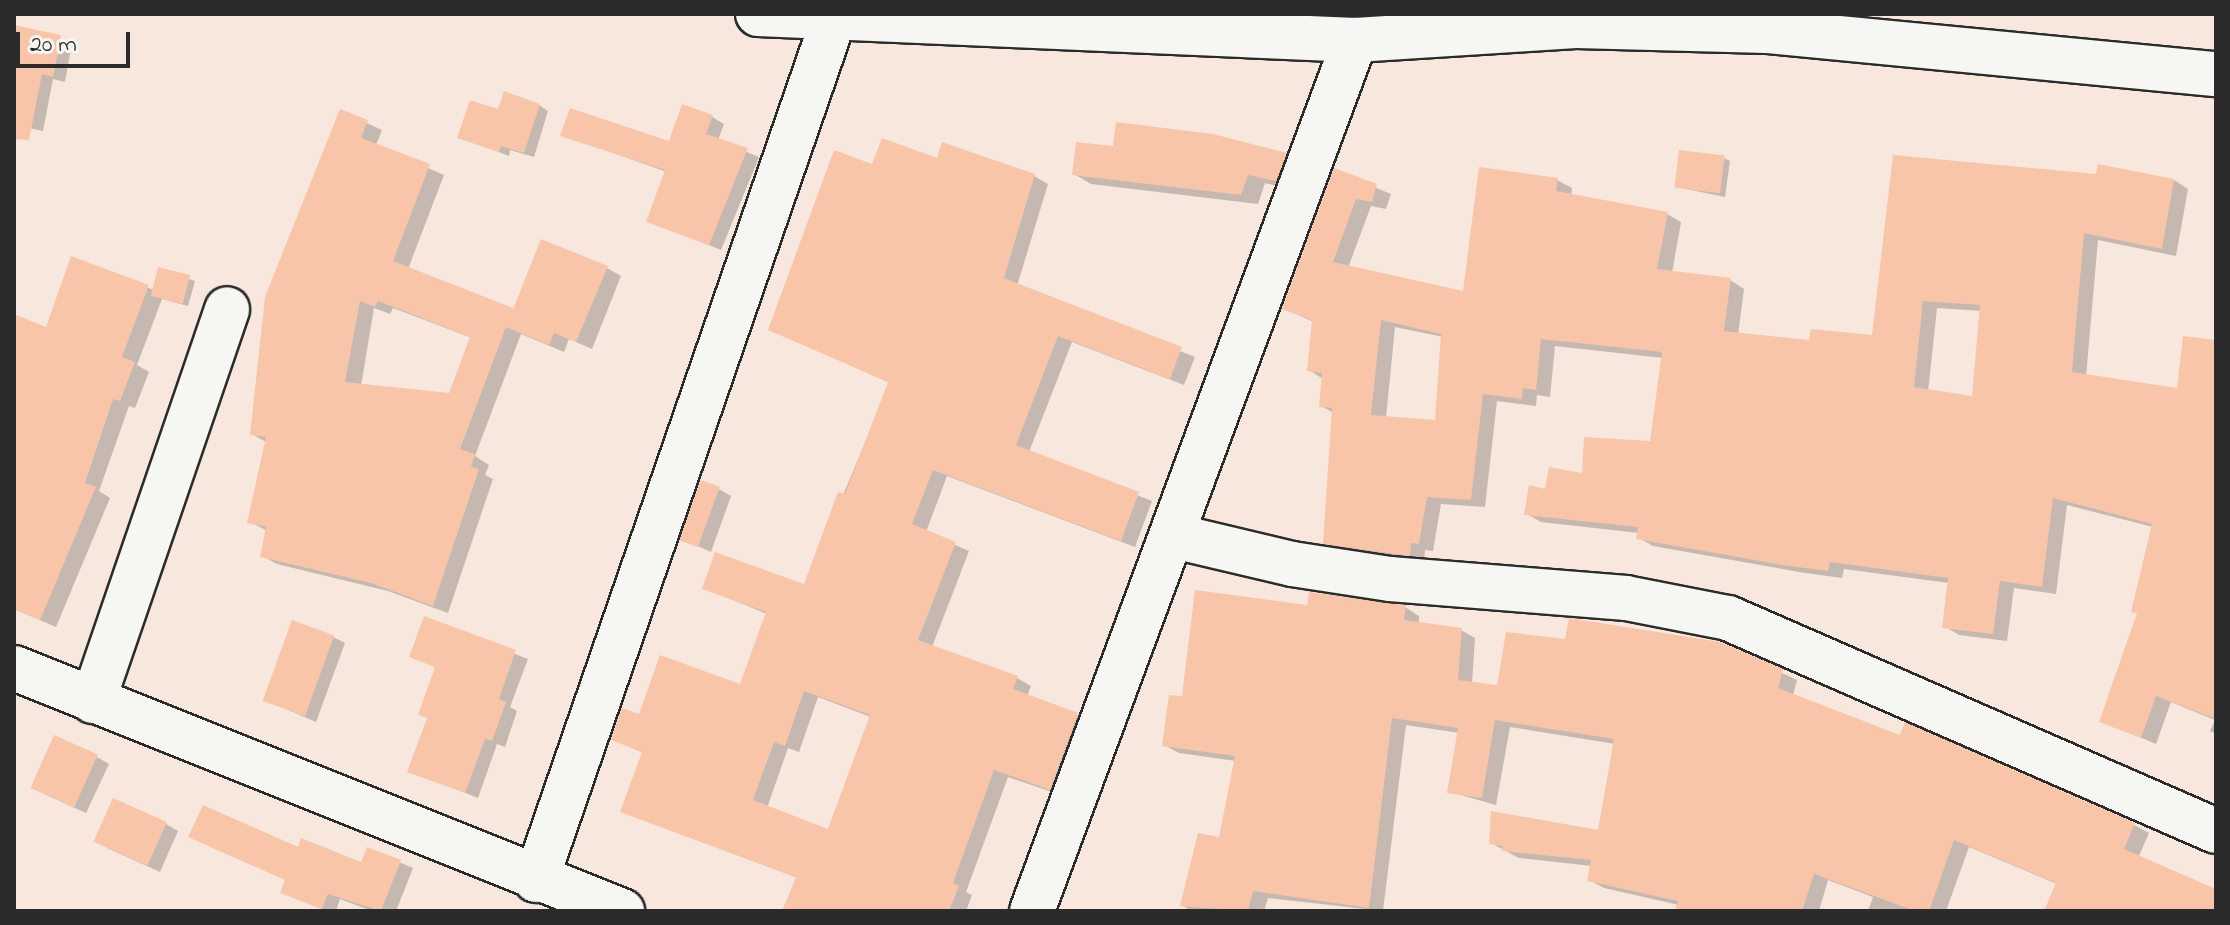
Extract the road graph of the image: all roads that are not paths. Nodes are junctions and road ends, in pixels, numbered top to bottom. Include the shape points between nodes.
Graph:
1 (758, 14) edge
2 (834, 18) junction
3 (1766, 23) edge
4 (1355, 40) junction
5 (2216, 74) edge
6 (227, 309) dead end
7 (1174, 536) junction
8 (14, 668) edge
9 (93, 701) junction
10 (2216, 831) edge
11 (536, 880) junction
12 (622, 911) edge
13 (1032, 911) edge

1 - 2 street
2 - 4 street
2 - 11 street
3 - 4 street via 1576,26
3 - 5 street
4 - 7 street
6 - 9 street
7 - 10 street via 1390,579 1626,598 1728,618
7 - 13 street
8 - 9 street
9 - 11 street
11 - 12 street

